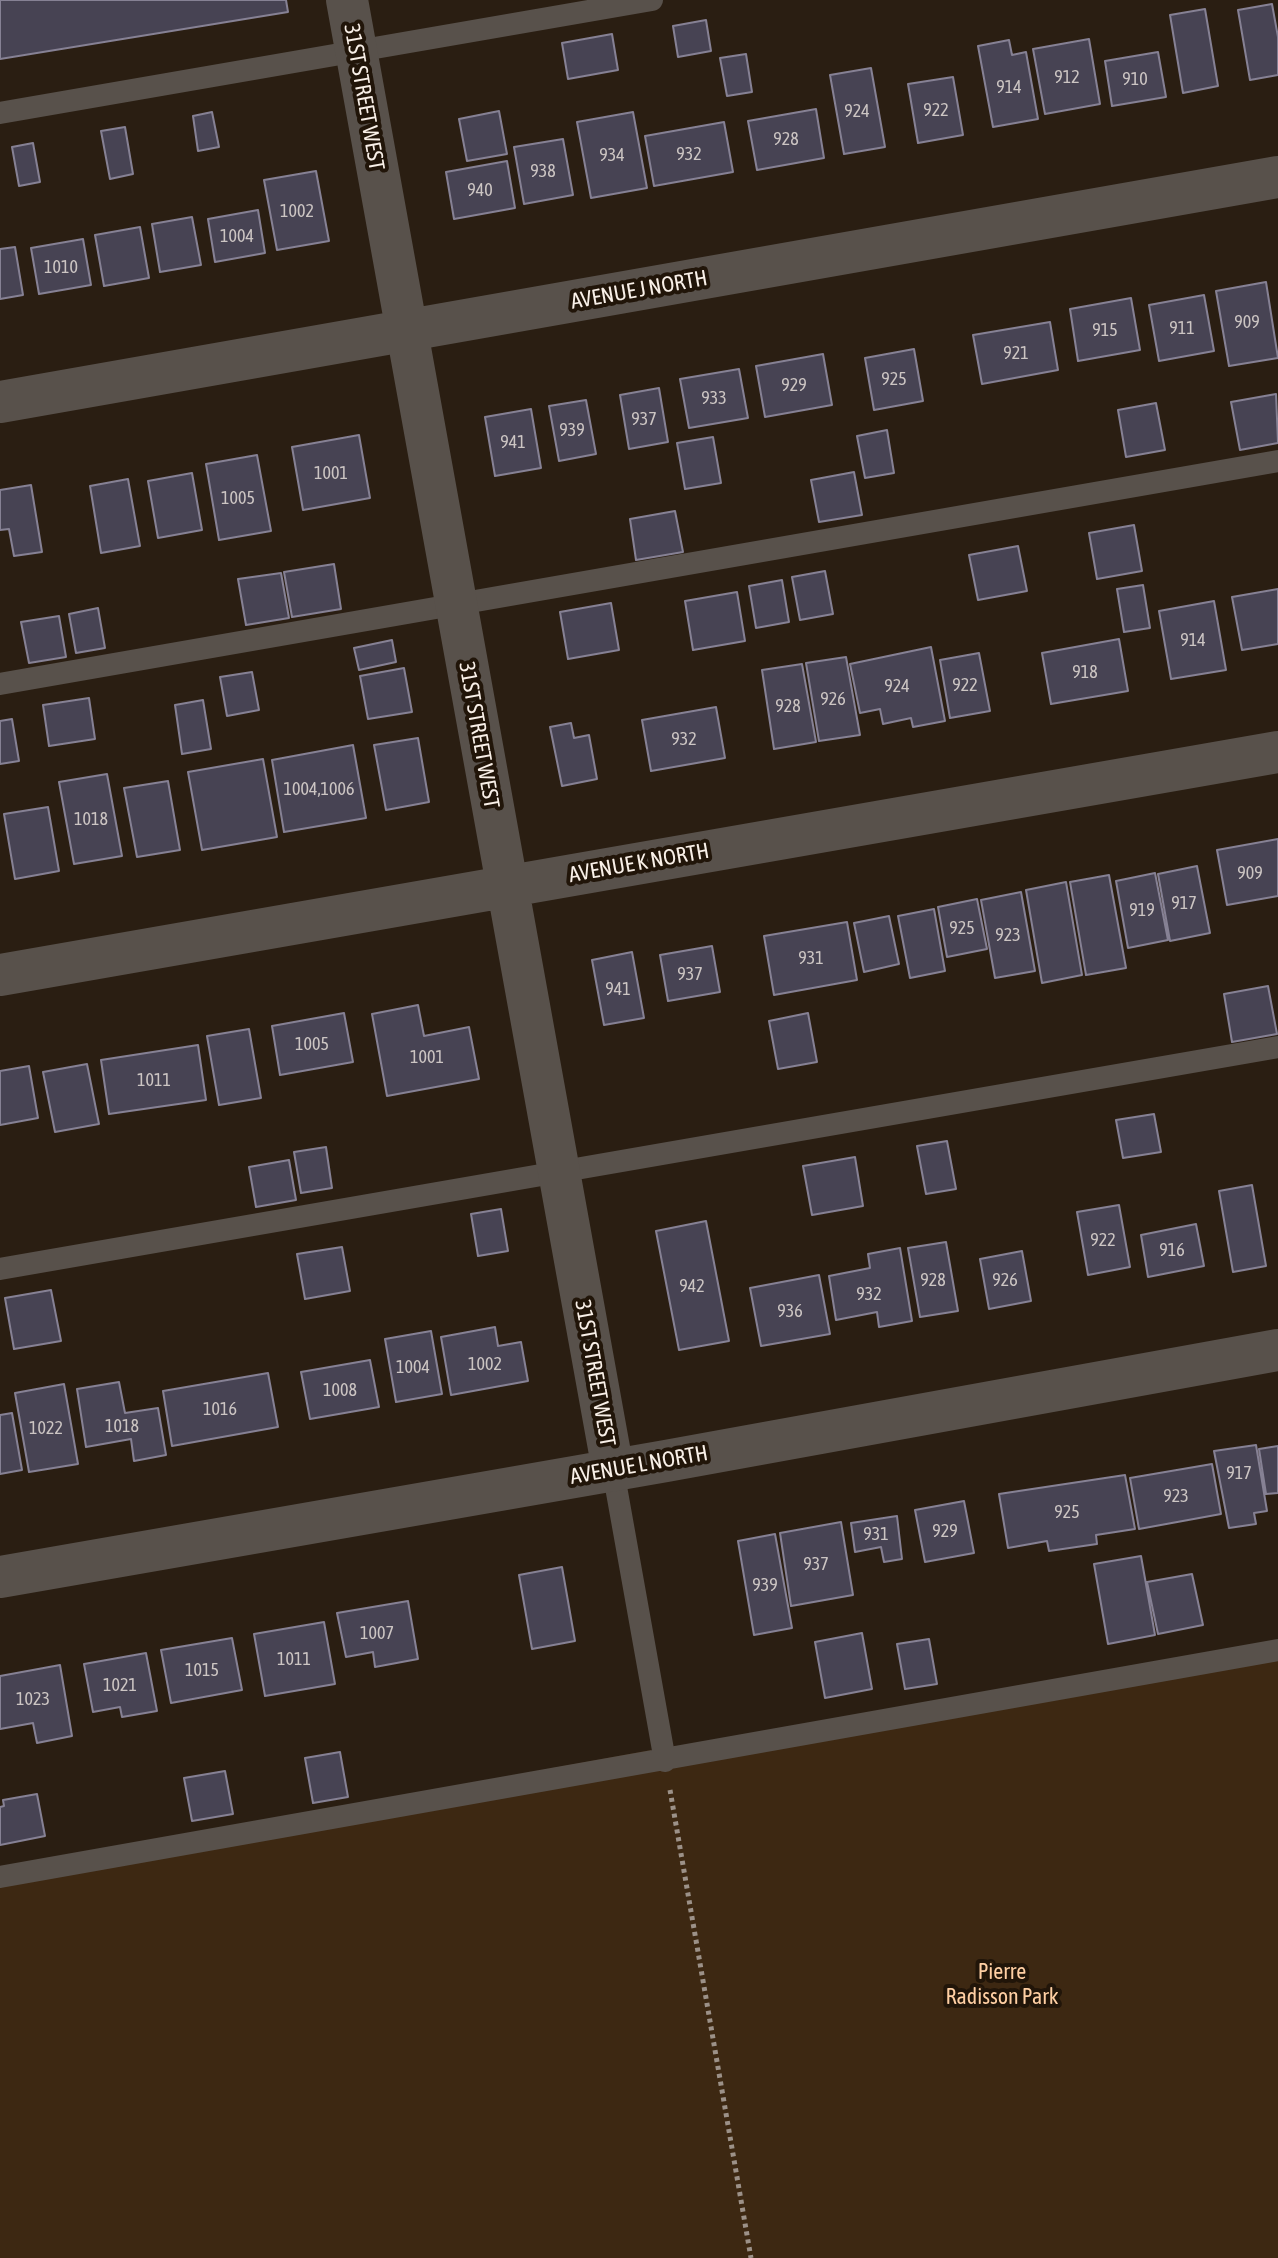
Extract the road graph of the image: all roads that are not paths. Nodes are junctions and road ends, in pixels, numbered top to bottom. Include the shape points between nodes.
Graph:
1 (347, 0) edge
2 (652, 0) edge
3 (356, 51) junction
4 (0, 113) edge
5 (1278, 177) edge
6 (407, 331) junction
7 (0, 402) edge
8 (1278, 461) edge
9 (456, 606) junction
10 (0, 684) edge
11 (1278, 752) edge
12 (507, 887) junction
13 (0, 975) edge
14 (1278, 1047) edge
15 (560, 1172) junction
16 (0, 1269) edge
17 (1278, 1350) edge
18 (613, 1470) junction
19 (0, 1577) edge
20 (1278, 1650) edge
21 (665, 1761) junction
22 (0, 1877) edge

1 - 3 street, 31ST STREET WEST
2 - 3 lane
3 - 4 lane
3 - 6 street, 31ST STREET WEST
5 - 6 street, AVENUE J NORTH
6 - 7 street, AVENUE J NORTH
6 - 9 street, 31ST STREET WEST
8 - 9 lane
9 - 10 lane
9 - 12 street, 31ST STREET WEST
11 - 12 street, AVENUE K NORTH
12 - 13 street, AVENUE K NORTH
12 - 15 street, 31ST STREET WEST
14 - 15 lane
15 - 16 lane
15 - 18 street, 31ST STREET WEST
17 - 18 street, AVENUE L NORTH
18 - 19 street, AVENUE L NORTH
18 - 21 lane
20 - 21 lane
21 - 22 lane

